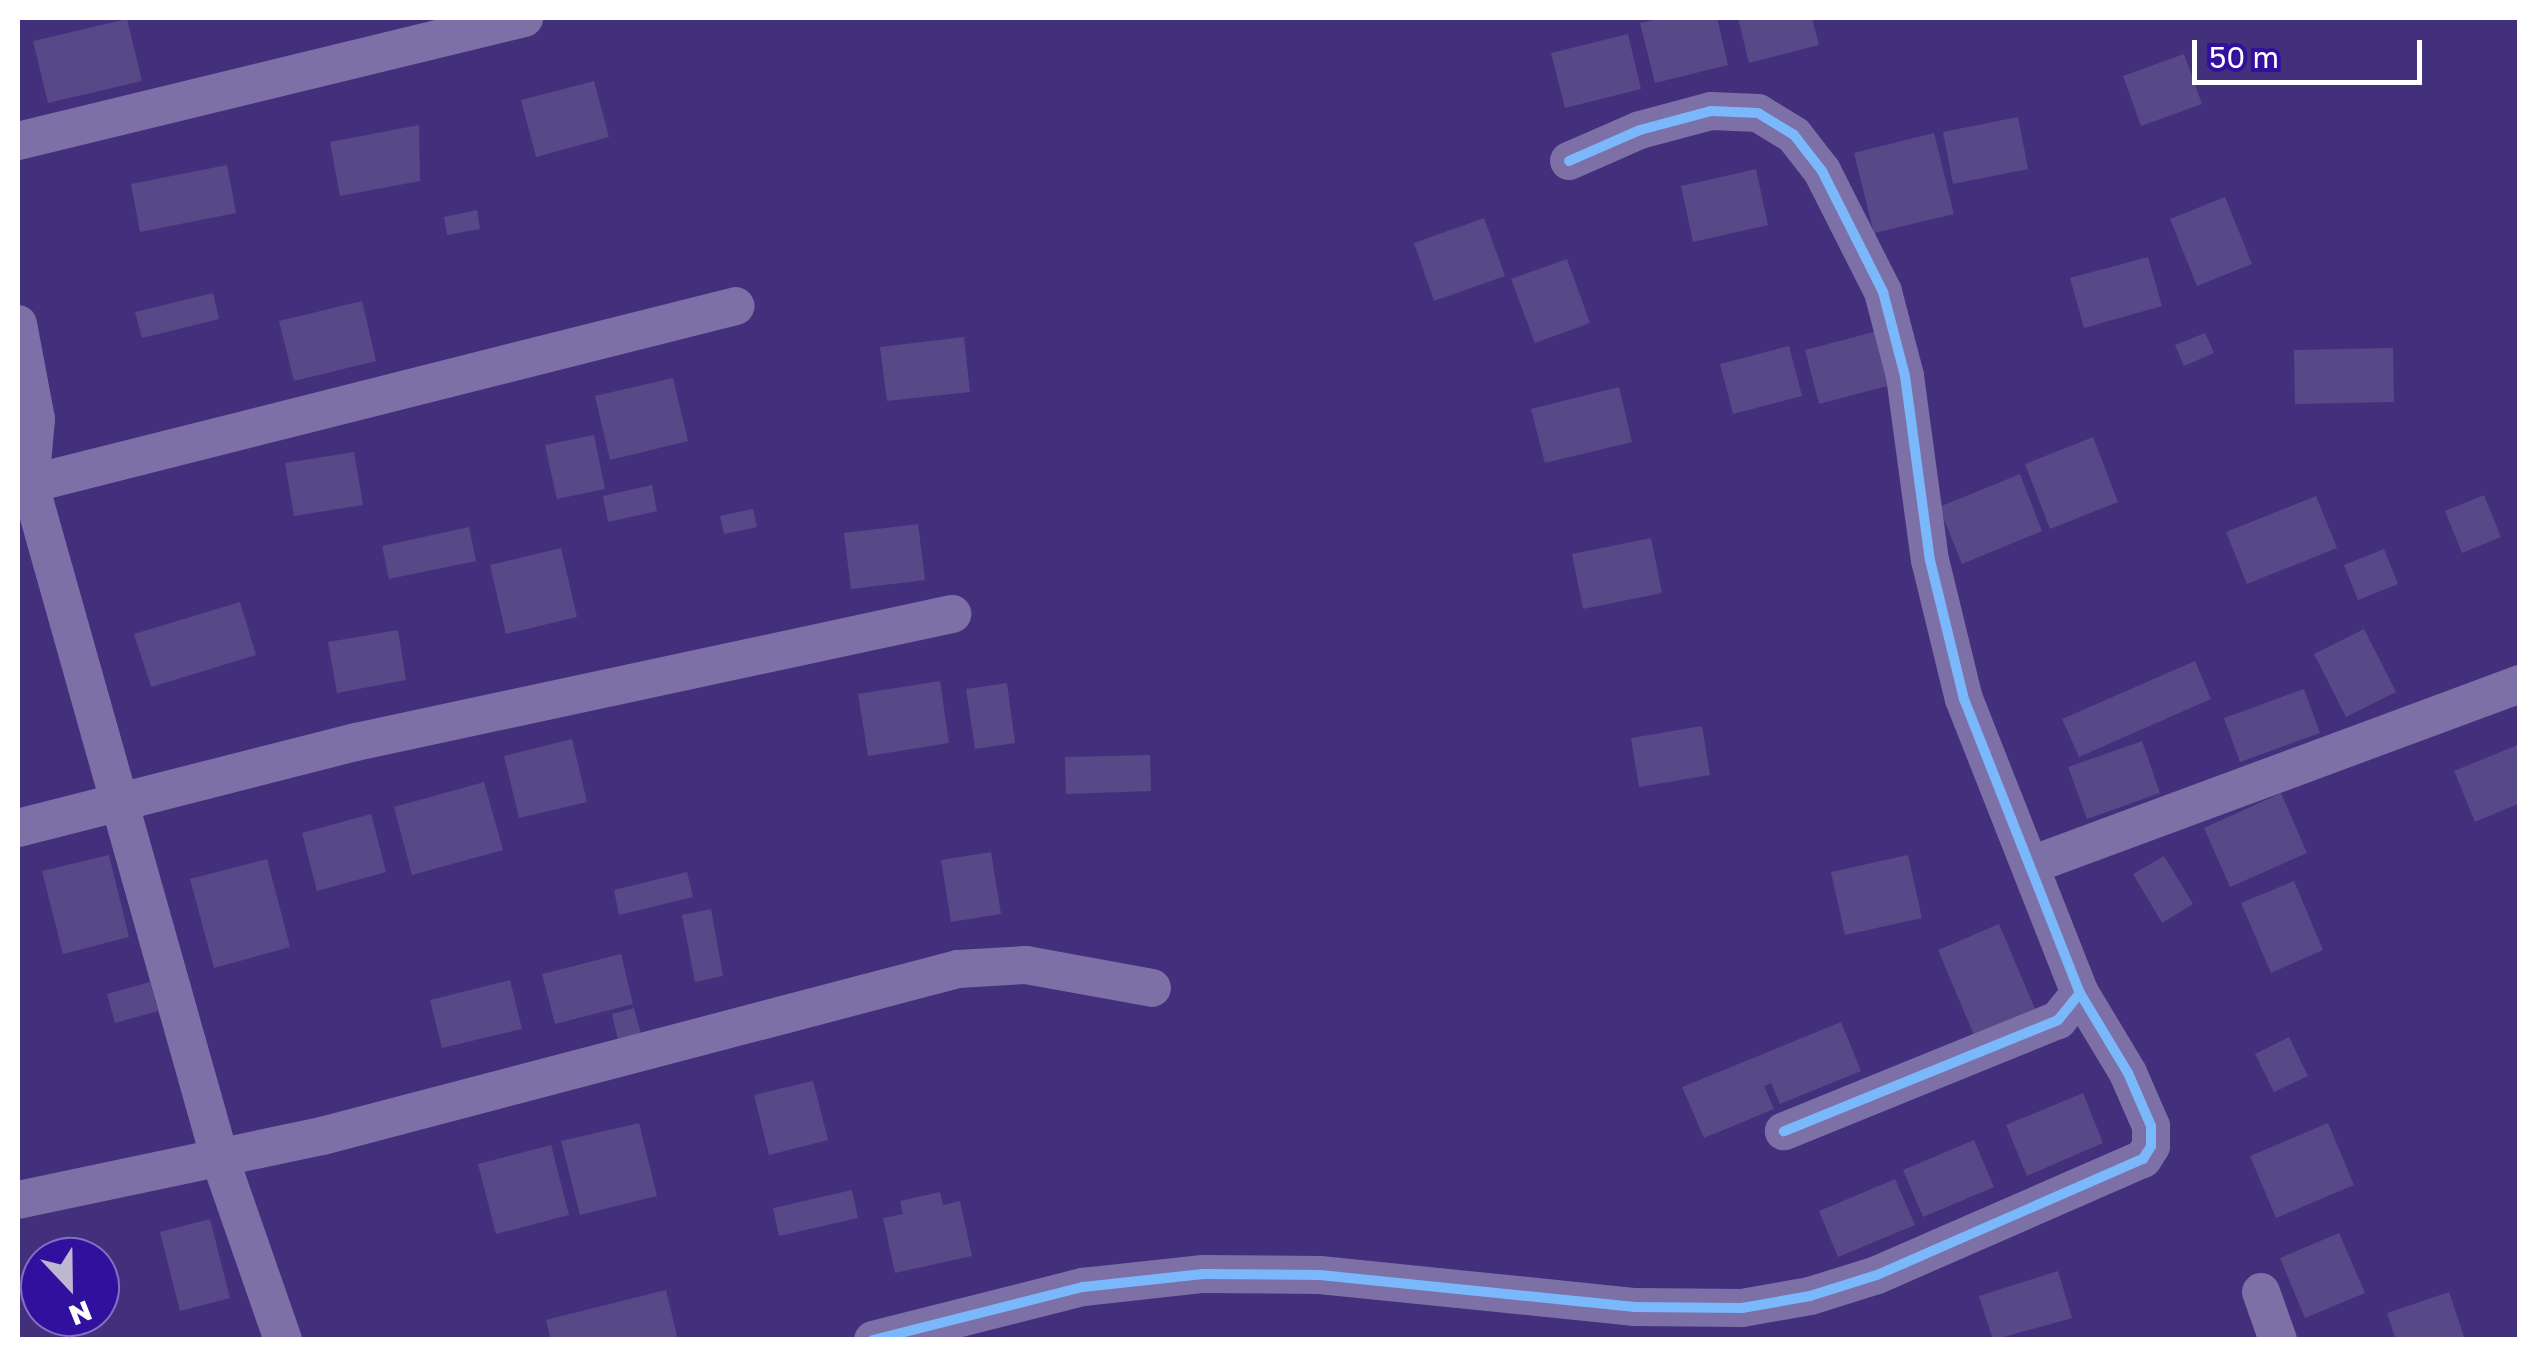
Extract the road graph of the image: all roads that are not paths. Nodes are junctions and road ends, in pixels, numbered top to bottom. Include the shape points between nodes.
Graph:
1 (524, 18) edge
2 (18, 141) edge
3 (1568, 161) dead end
4 (736, 306) dead end
5 (18, 324) edge
6 (24, 486) edge
7 (952, 614) dead end
8 (2520, 684) edge
9 (115, 801) junction
10 (18, 828) edge
11 (2034, 864) junction
12 (1152, 988) dead end
13 (2080, 994) junction
14 (1784, 1131) dead end
15 (220, 1159) junction
16 (18, 1200) edge
17 (2261, 1292) dead end
18 (283, 1340) edge
19 (873, 1340) edge
20 (2278, 1340) edge

1 - 2 street
3 - 11 street via 1640,130 1711,111 1758,113 1794,135 1822,170 1883,292 1905,376 1930,560 1960,683
4 - 6 street
5 - 6 street via 36,419
6 - 9 street
7 - 9 street via 503,708
8 - 11 street
9 - 10 street
9 - 15 street
11 - 13 street
12 - 15 street via 1026,965 958,970
13 - 14 street via 2058,1020
13 - 19 street via 2151,1126 2152,1146 2142,1158 2020,1216 1810,1296 1742,1308 1635,1306 1320,1274 1202,1274 1083,1287
15 - 16 street
15 - 18 street
17 - 20 street

